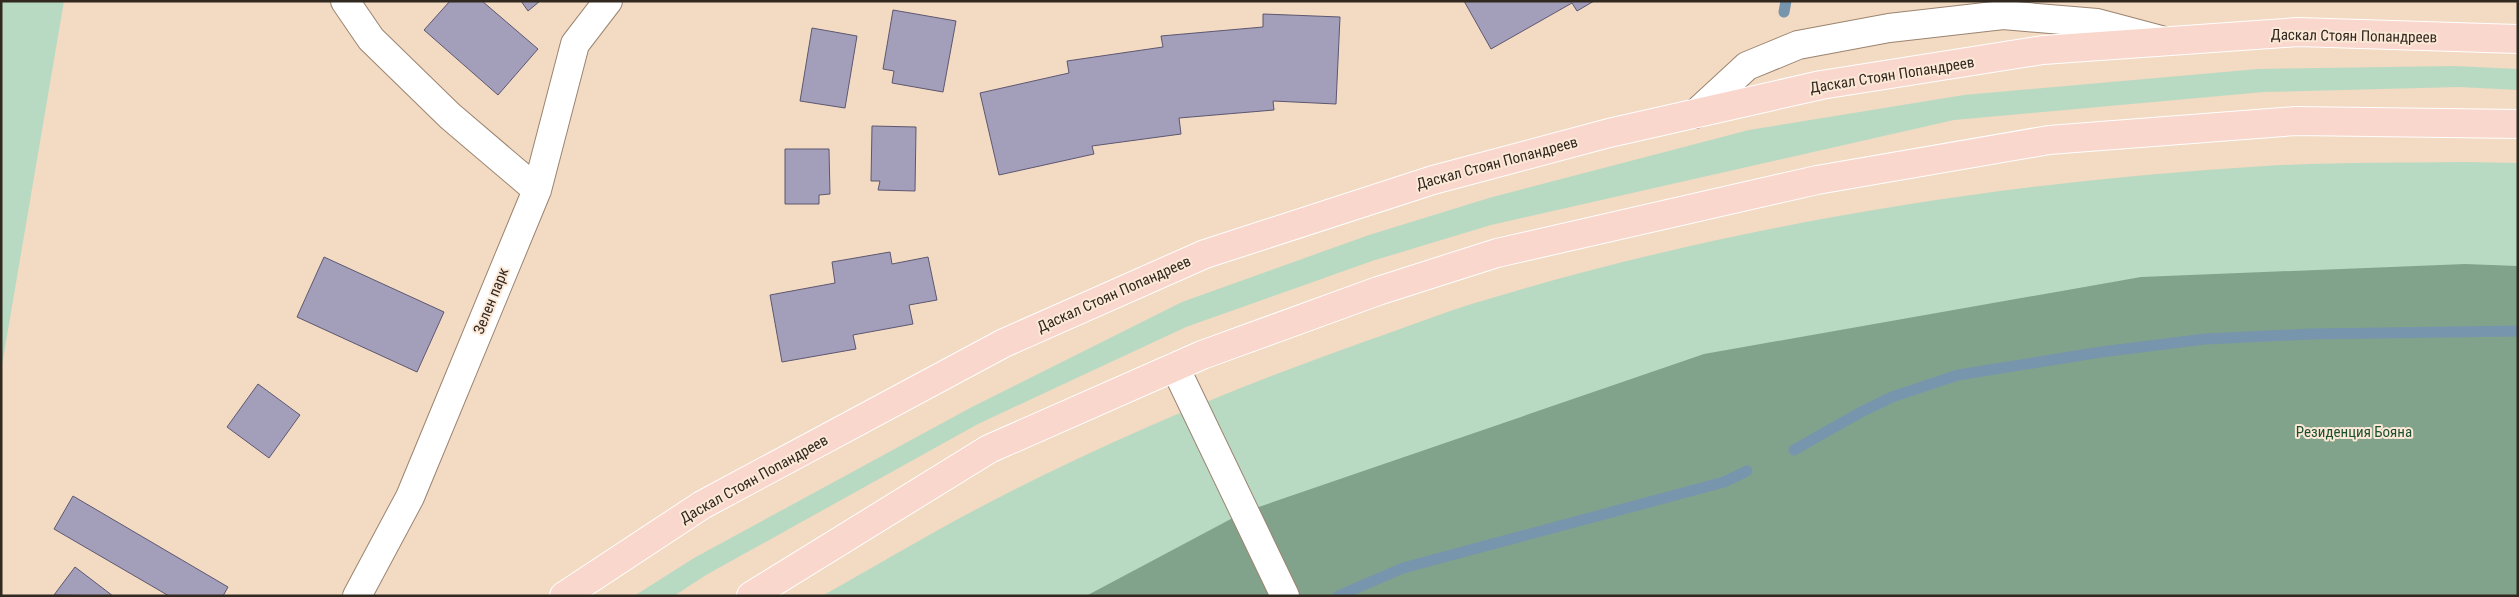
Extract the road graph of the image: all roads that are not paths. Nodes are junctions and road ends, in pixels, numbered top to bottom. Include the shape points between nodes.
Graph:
1 (345, 1) edge
2 (608, 1) edge
3 (2518, 39) edge
4 (2167, 42) junction
5 (1695, 114) junction
6 (2518, 124) edge
7 (537, 190) junction
8 (1175, 367) junction
9 (1284, 594) edge
10 (357, 596) edge
11 (564, 596) edge
12 (751, 596) edge

1 - 7 street via 371,39 450,116
2 - 7 street, Зелен парк via 575,44
3 - 4 main road, Даскал Стоян Попандреев via 2298,32
4 - 5 main road, Даскал Стоян Попандреев via 2043,50 1821,85
4 - 5 street via 2097,23 2003,15 1889,28 1798,45 1746,66
5 - 11 main road, Даскал Стоян Попандреев via 1608,133 1434,180 1205,254 1004,343 702,505
6 - 8 main road via 2296,121 2049,140 1817,180 1497,253 1378,291
7 - 10 street, Зелен парк via 410,497
8 - 9 street
8 - 12 main road via 989,449

